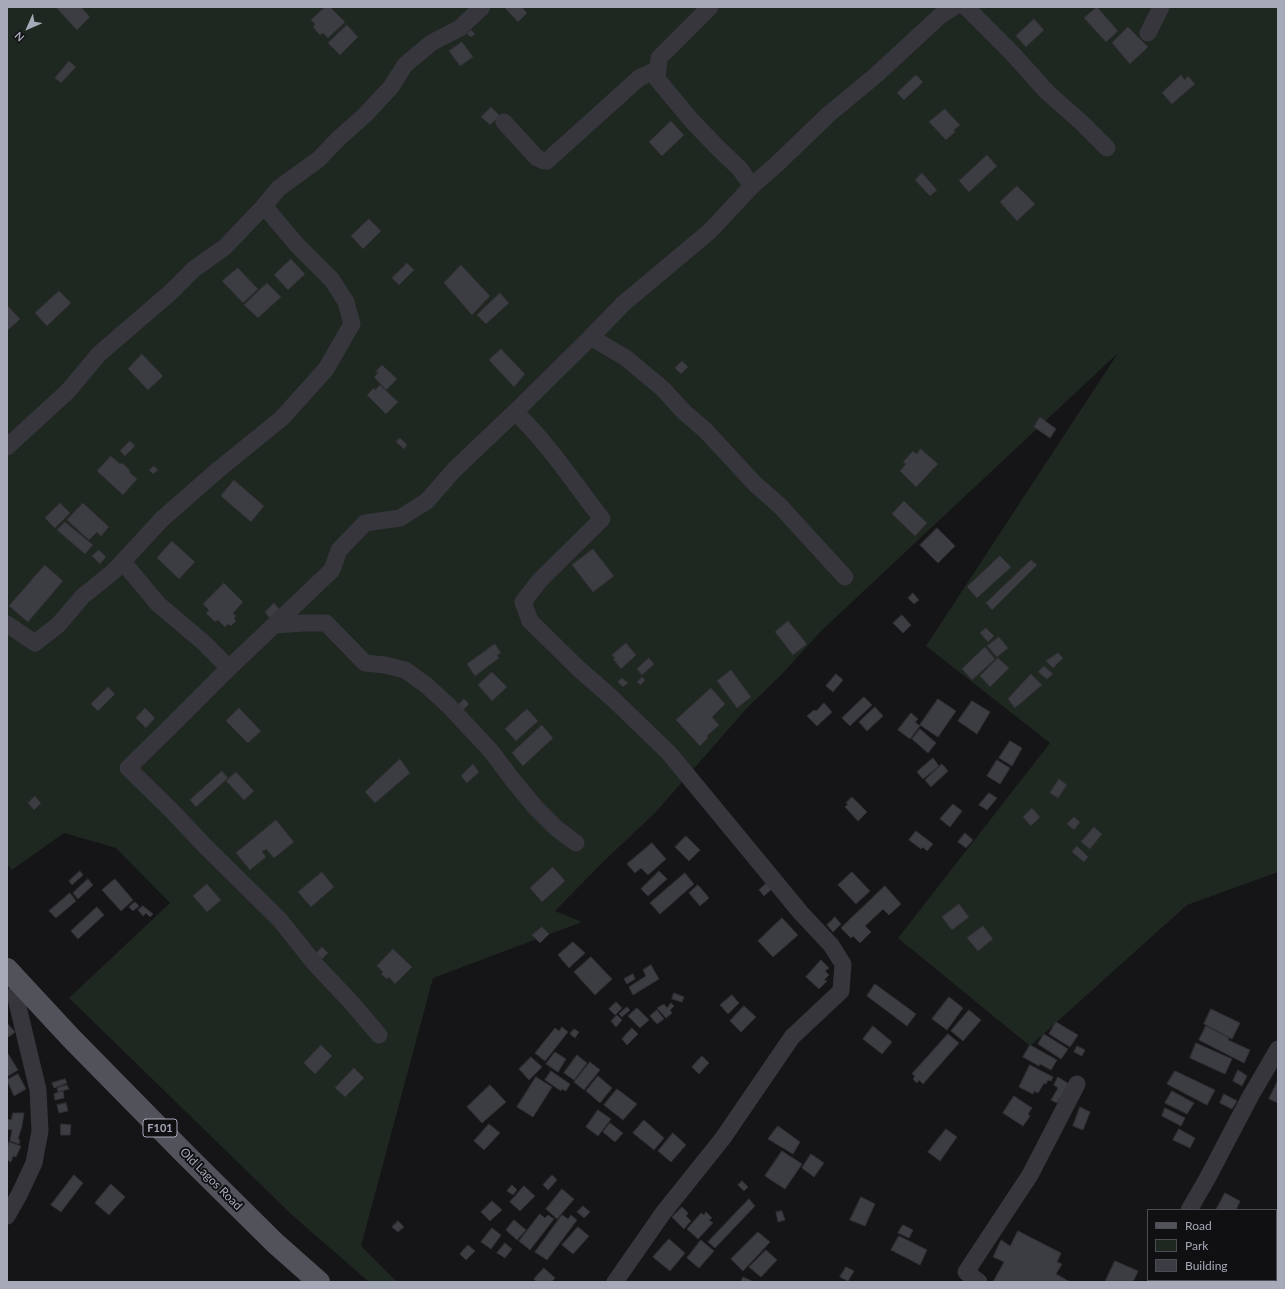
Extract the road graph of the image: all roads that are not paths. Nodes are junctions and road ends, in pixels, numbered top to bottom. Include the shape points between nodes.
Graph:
1 (482, 7) edge
2 (710, 7) edge
3 (954, 7) edge
4 (966, 7) edge
5 (1161, 7) edge
6 (1148, 33) dead end
7 (658, 69) junction
8 (504, 122) dead end
9 (1107, 148) dead end
10 (752, 186) junction
11 (264, 206) junction
12 (590, 338) junction
13 (515, 412) junction
14 (7, 447) edge
15 (123, 562) junction
16 (845, 576) dead end
17 (7, 624) edge
18 (274, 625) junction
19 (229, 668) junction
20 (576, 843) dead end
21 (7, 968) edge
22 (15, 990) edge
23 (379, 1035) dead end
24 (1278, 1049) edge
25 (1077, 1084) dead end
26 (1190, 1209) edge
27 (7, 1216) edge
28 (319, 1282) edge
29 (615, 1282) edge
30 (979, 1282) edge

1 - 11 street via 460,28 431,43 405,65 391,87 364,115 319,159 279,188
2 - 7 street via 659,58
3 - 10 street via 941,15 829,114
4 - 9 street via 1047,92
5 - 6 street
7 - 8 street via 639,78 547,161 537,158
7 - 10 street via 657,79 692,121 740,169
10 - 12 street via 710,231 624,303
11 - 14 street via 225,247 194,269 99,354 68,391
11 - 15 street via 297,245 332,280 346,302 352,324 326,369 282,418 162,519
12 - 13 street
12 - 16 street via 626,358 663,389 785,511
13 - 18 street via 454,470 427,501 400,518 365,523 339,550 332,570
13 - 29 street via 555,457 602,519 540,580 523,602 530,621 669,753 831,945 843,964 841,991 792,1037 723,1138 663,1212
15 - 17 street via 83,596 58,625 35,644
15 - 19 street via 158,604
18 - 19 street
18 - 20 street via 326,623 365,663 405,670 426,685 490,751 535,806 556,828
19 - 23 street via 128,768 280,920 315,964
21 - 22 main road, Old Lagos Road / F101
22 - 27 street via 38,1090 40,1131 34,1163
22 - 28 main road, Old Lagos Road / F101 via 71,1038 275,1243
24 - 26 street
25 - 30 street via 1030,1175 966,1272

